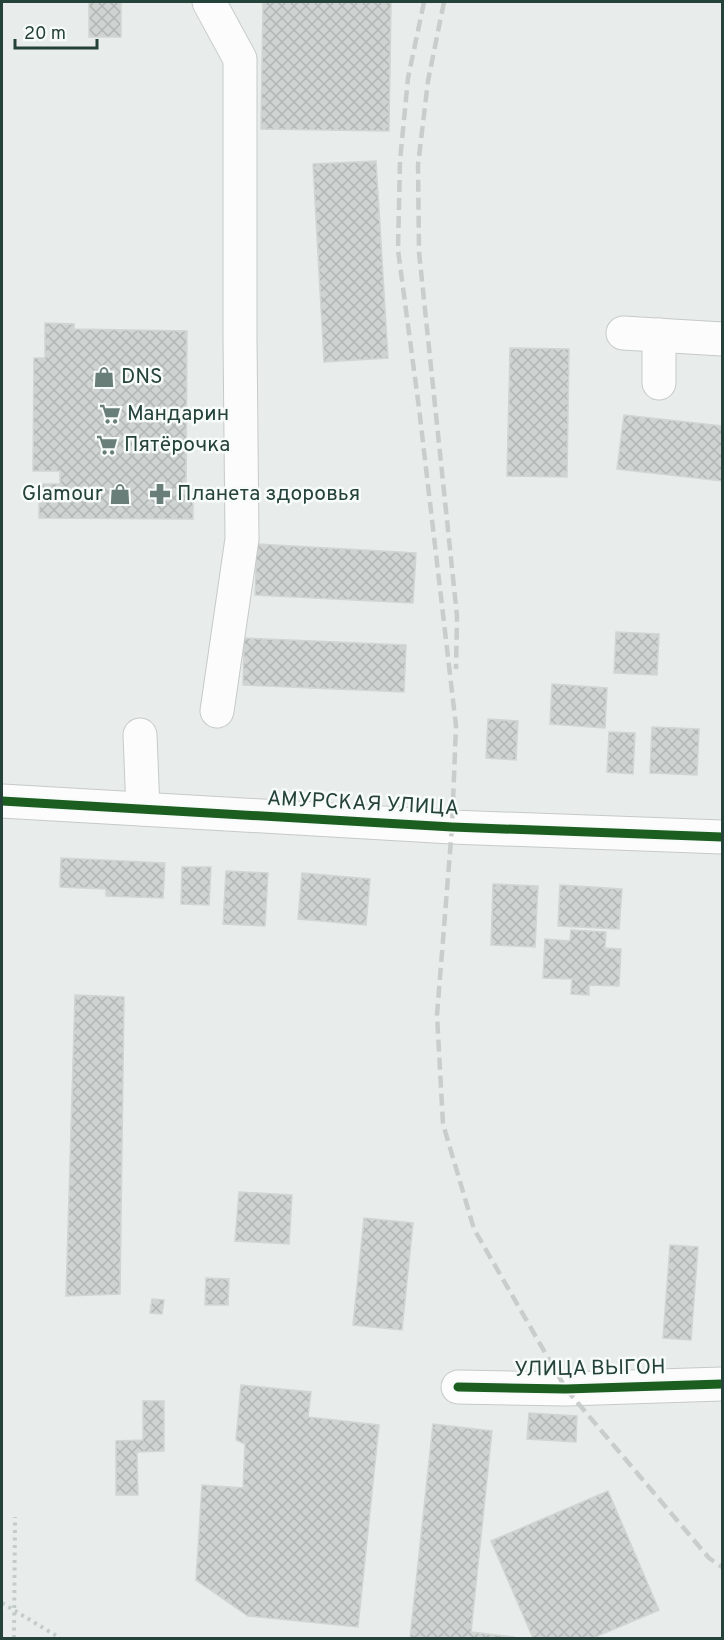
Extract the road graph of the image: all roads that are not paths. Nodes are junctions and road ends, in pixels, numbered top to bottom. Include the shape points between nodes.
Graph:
1 (209, 2) edge
2 (623, 333) dead end
3 (659, 335) junction
4 (723, 339) edge
5 (659, 383) dead end
6 (217, 711) dead end
7 (140, 735) dead end
8 (2, 801) edge
9 (143, 809) junction
10 (723, 837) edge
11 (723, 1384) edge
12 (458, 1387) dead end

1 - 6 street via 240,59 242,539
2 - 3 street
3 - 4 street
3 - 5 street
7 - 9 street
8 - 9 street, АМУРСКАЯ УЛИЦА
9 - 10 street, АМУРСКАЯ УЛИЦА via 453,827
11 - 12 street, УЛИЦА ВЫГОН via 566,1389

